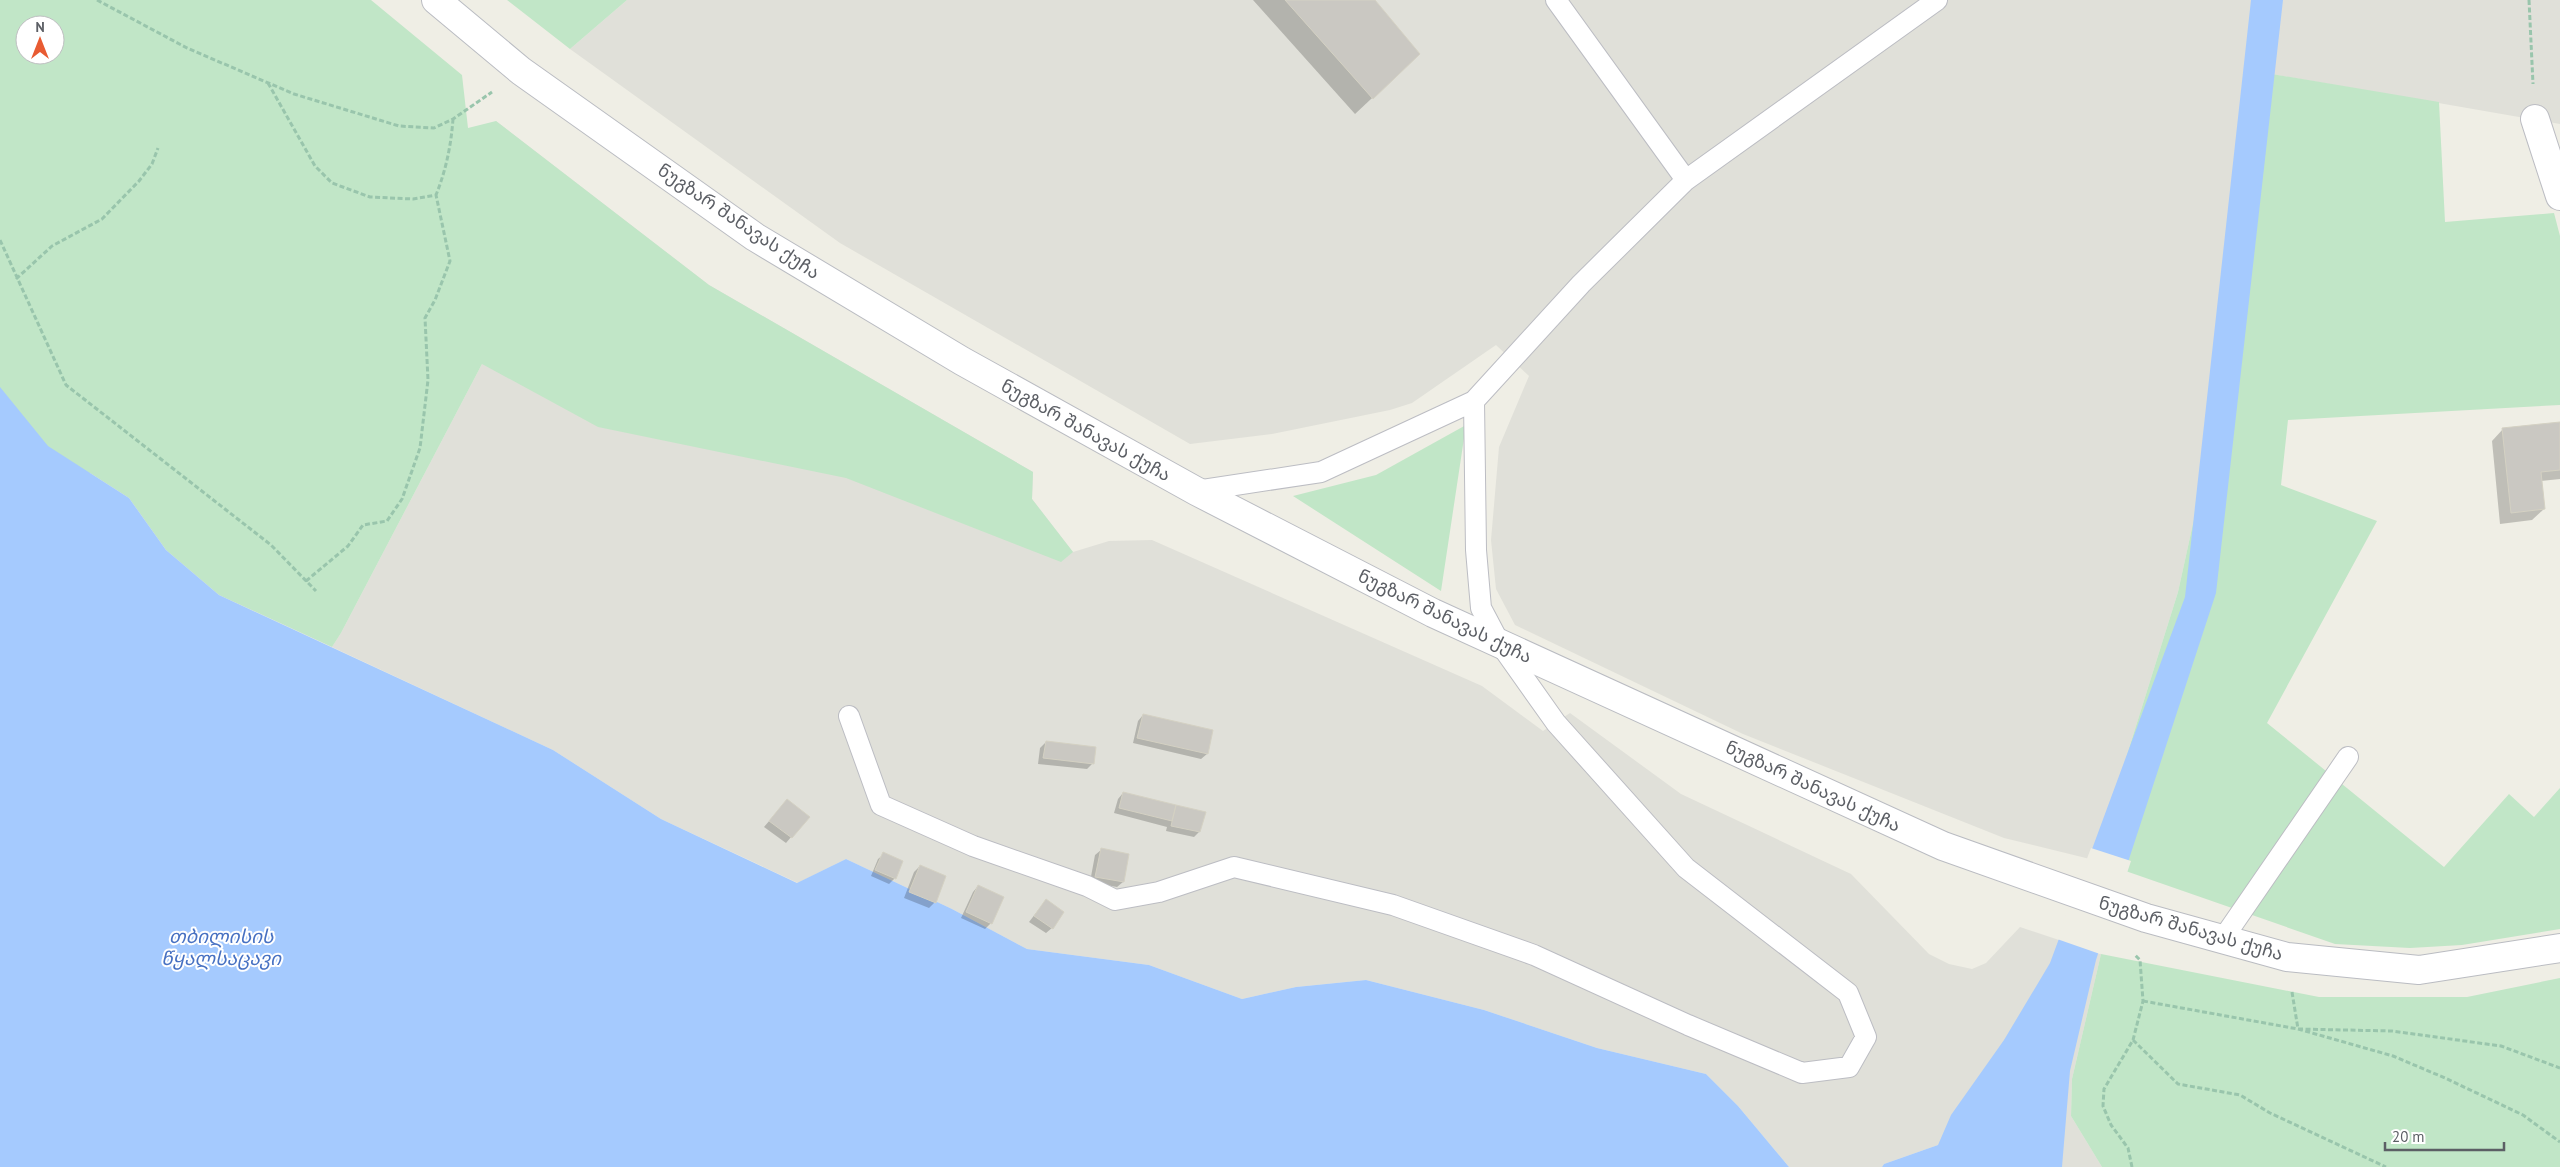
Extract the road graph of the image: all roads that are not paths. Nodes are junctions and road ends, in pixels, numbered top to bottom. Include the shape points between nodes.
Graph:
1 (436, 0) edge
2 (1556, 0) edge
3 (1937, 0) edge
4 (2535, 119) road end
5 (1686, 180) junction
6 (2560, 196) edge
7 (1474, 401) junction
8 (1196, 491) junction
9 (1500, 644) junction
10 (849, 716) dead end
11 (2348, 757) dead end
12 (2222, 940) junction
13 (2560, 948) edge

1 - 8 main road, ნუგზარ შანავას ქუჩა via 521,72 755,237 962,361
2 - 5 lane
3 - 5 lane
4 - 6 main road
5 - 7 lane via 1581,284
7 - 8 lane via 1321,472
7 - 9 lane via 1476,550 1481,608
8 - 9 main road, ნუგზარ შანავას ქუჩა
9 - 10 lane via 1556,722 1686,868 1848,993 1866,1037 1849,1067 1802,1073 1534,955 1393,905 1234,867 1159,892 1115,900 1087,886 973,846 881,805
9 - 12 main road, ნუგზარ შანავას ქუჩა via 1943,846 2146,918
11 - 12 lane
12 - 13 main road, ნუგზარ შანავას ქუჩა via 2287,957 2419,970

